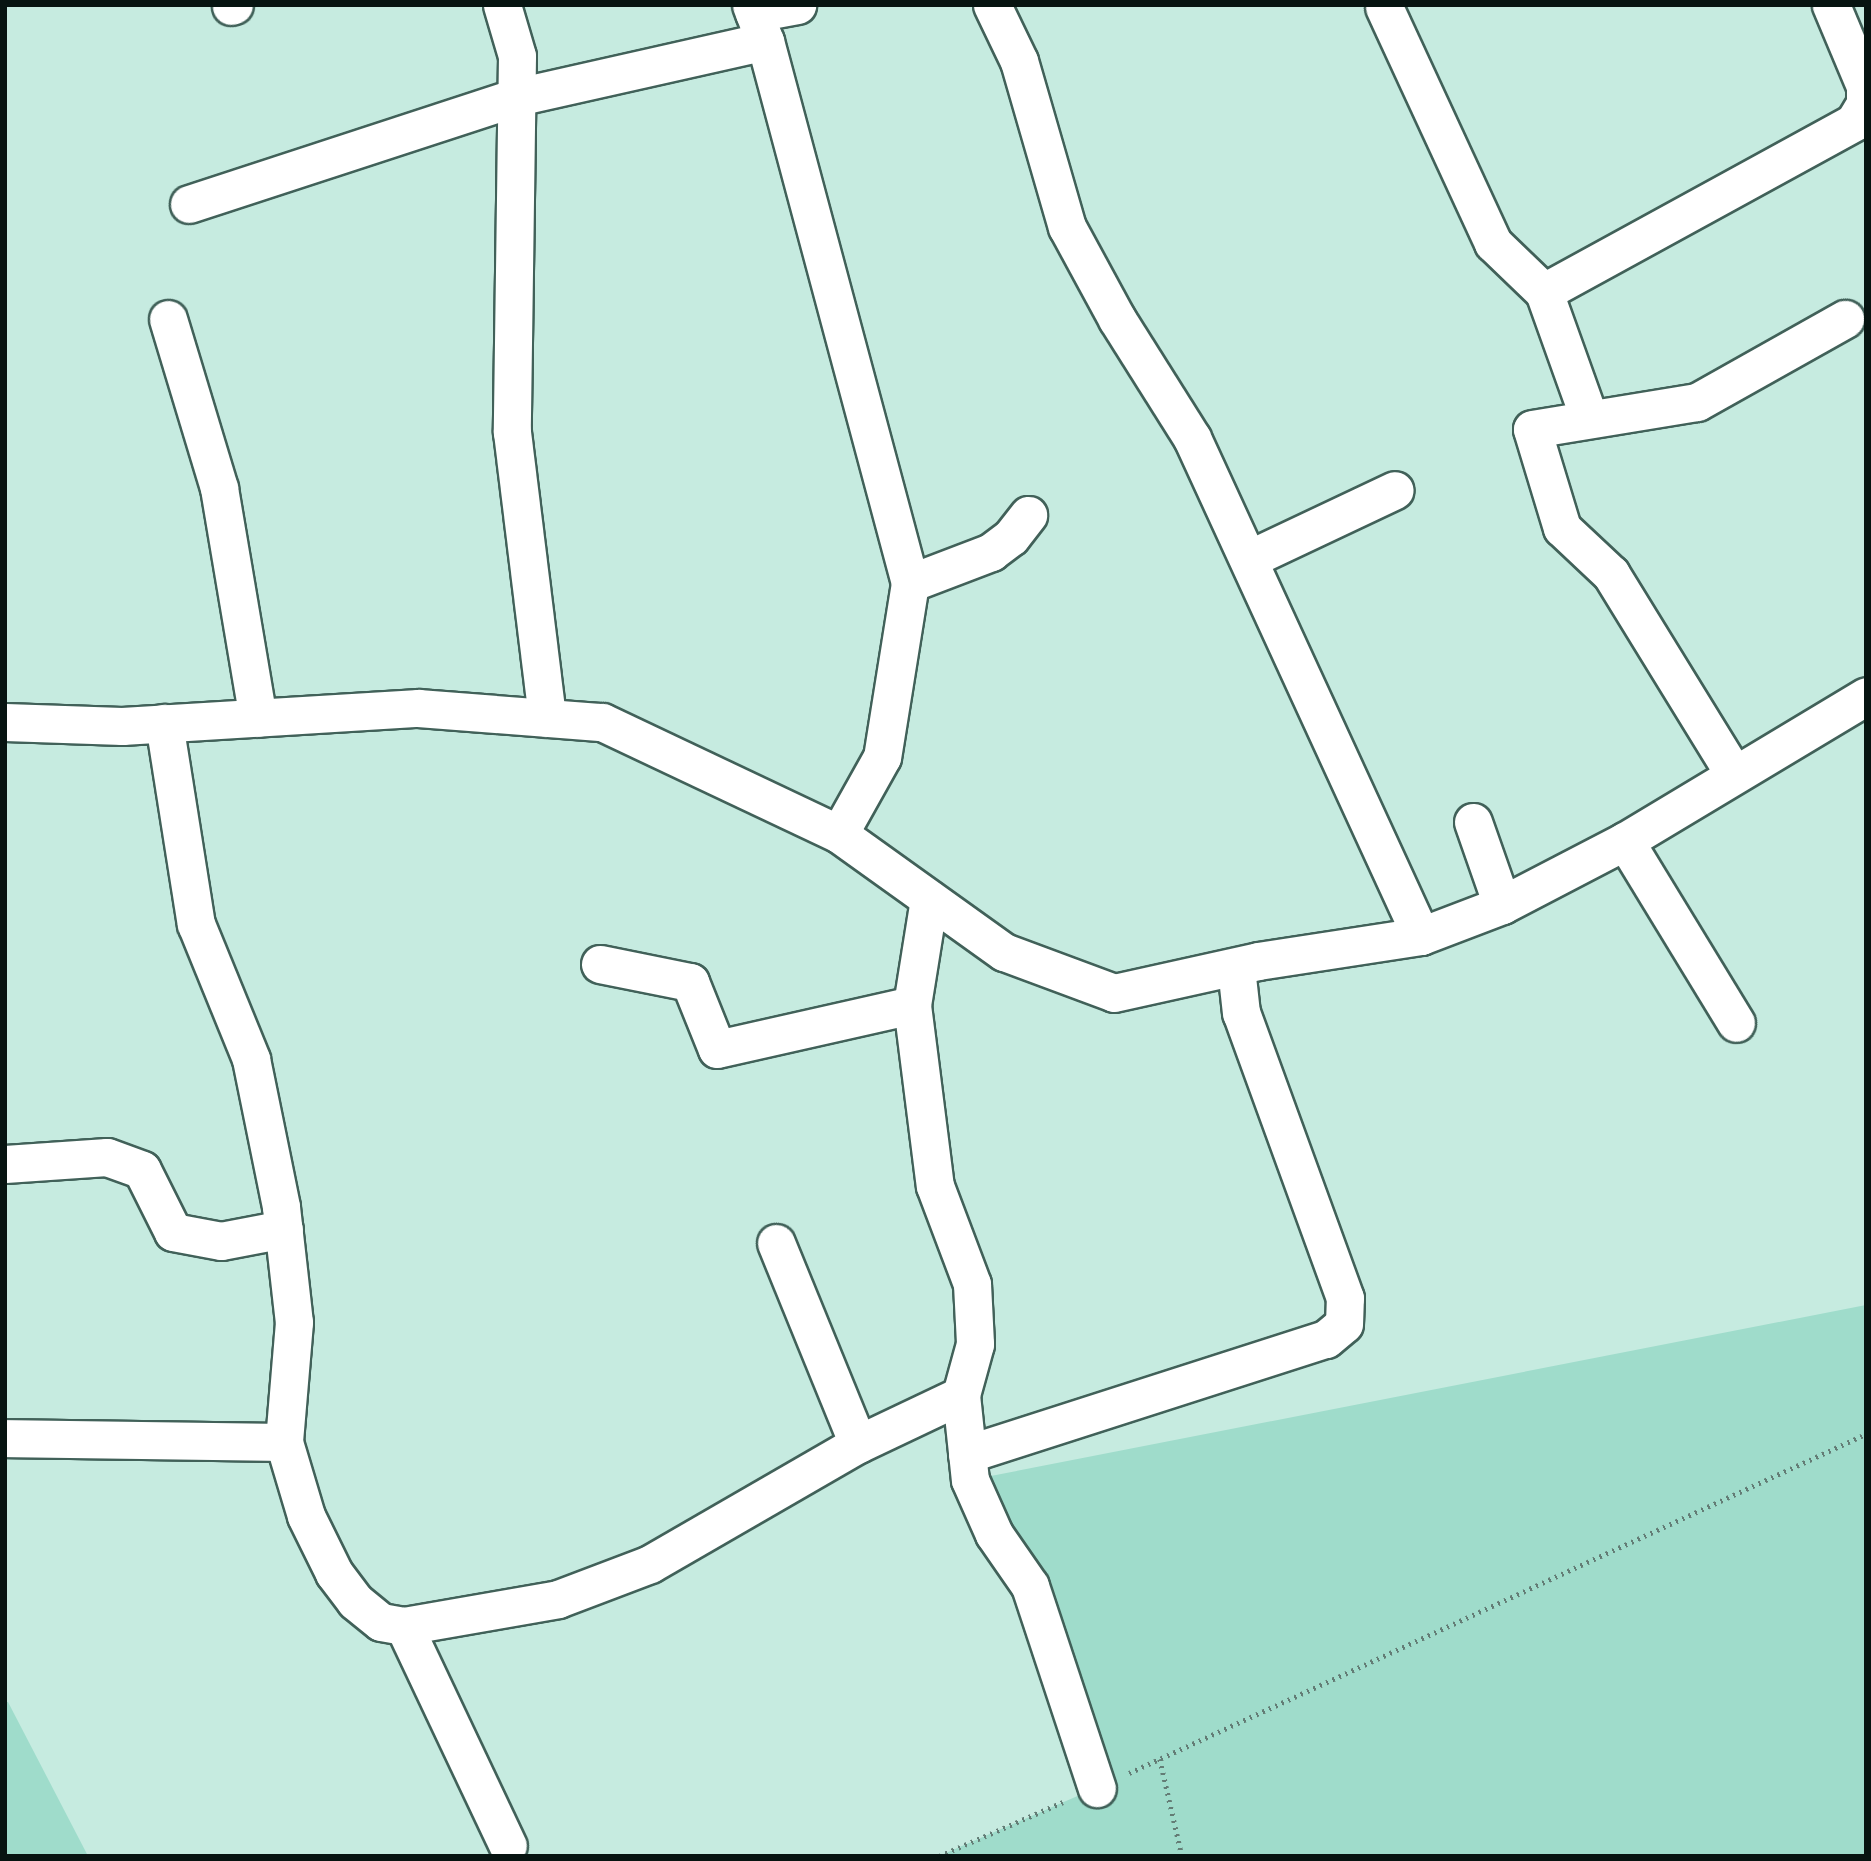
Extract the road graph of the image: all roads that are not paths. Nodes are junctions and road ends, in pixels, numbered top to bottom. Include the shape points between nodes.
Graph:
1 (502, 5) edge
2 (797, 5) edge
3 (992, 5) edge
4 (1831, 5) edge
5 (1384, 8) dead end
6 (757, 20) edge
7 (517, 97) junction
8 (189, 204) dead end
9 (1544, 292) junction
10 (168, 318) dead end
11 (1845, 319) dead end
12 (1589, 418) junction
13 (1395, 490) dead end
14 (1028, 515) dead end
15 (1249, 559) junction
16 (910, 583) junction
17 (1866, 696) edge
18 (258, 718) junction
19 (547, 718) junction
20 (5, 722) edge
21 (164, 723) junction
22 (1734, 774) junction
23 (1473, 822) dead end
24 (839, 834) junction
25 (1625, 841) junction
26 (929, 899) junction
27 (1502, 905) junction
28 (1421, 936) junction
29 (600, 964) dead end
30 (1236, 968) junction
31 (912, 1005) junction
32 (1736, 1023) dead end
33 (5, 1164) edge
34 (284, 1229) junction
35 (776, 1243) dead end
36 (961, 1395) junction
37 (5, 1438) edge
38 (284, 1442) junction
39 (858, 1444) junction
40 (967, 1454) junction
41 (404, 1626) junction
42 (1097, 1788) road end
43 (508, 1846) dead end

1 - 7 street via 517,56
2 - 6 street
3 - 15 street via 1019,61 1067,227 1117,319 1192,438
4 - 9 street via 1865,86 1865,104 1854,122
5 - 9 street via 1493,243
6 - 7 street
6 - 16 street
7 - 8 street
7 - 19 street via 512,432
9 - 12 street
10 - 18 street via 219,488
11 - 12 street via 1697,402
12 - 22 street via 1532,429 1562,528 1611,574
13 - 15 street
14 - 16 street via 991,552
15 - 28 street
16 - 24 street via 882,757
17 - 22 street
18 - 19 street via 418,708
18 - 21 street
19 - 24 street via 602,722
20 - 21 street
21 - 34 street via 196,924 251,1059
22 - 25 street
23 - 27 street
24 - 26 street
25 - 27 street
25 - 32 street
26 - 30 street via 1004,952 1114,993
26 - 31 street
27 - 28 street
28 - 30 street
29 - 31 street via 690,982 718,1049
30 - 40 street via 1241,1013 1345,1298 1344,1324 1326,1339
31 - 36 street via 934,1186 972,1284 975,1344
33 - 34 street via 107,1157 142,1170 173,1232 221,1241
34 - 38 street via 294,1322
35 - 39 street
36 - 39 street
36 - 40 street
37 - 38 street
38 - 41 street via 306,1516 334,1573 355,1601 381,1622
39 - 41 street via 650,1564 558,1599
40 - 42 street via 970,1480 994,1534 1030,1586
41 - 43 street

